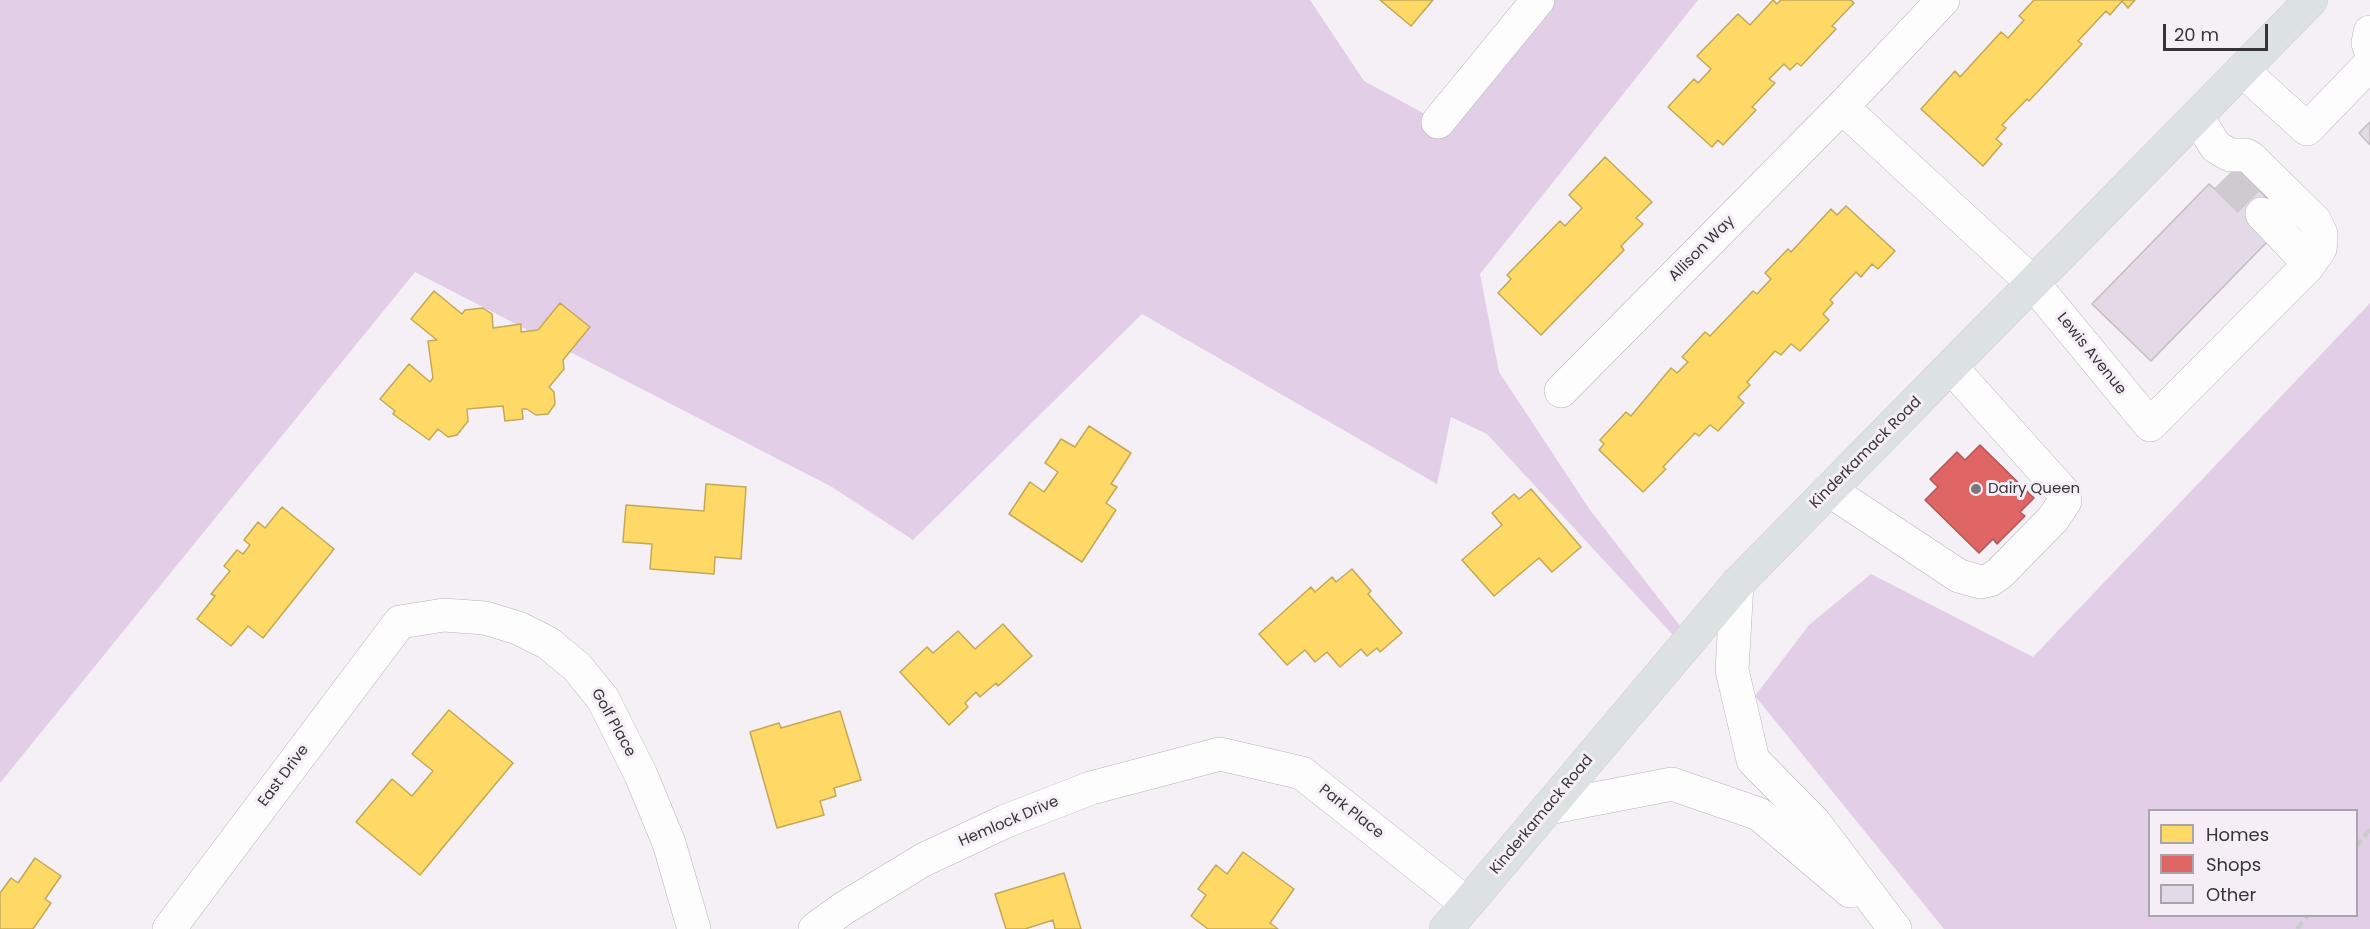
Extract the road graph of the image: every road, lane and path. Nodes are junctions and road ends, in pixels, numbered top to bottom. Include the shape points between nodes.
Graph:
1 (1538, 0) edge
2 (1943, 0) edge
3 (2311, 0) edge
4 (2370, 32) edge
5 (2370, 49) edge
6 (2370, 64) edge
7 (2242, 70) junction
8 (1842, 107) junction
9 (1438, 122) dead end
10 (2204, 129) junction
11 (2226, 178) tunnel mouth
12 (2262, 214) tunnel mouth
13 (2308, 266) junction
14 (2033, 283) junction
15 (1951, 367) junction
16 (1562, 391) dead end
17 (1829, 490) junction
18 (1737, 584) junction
19 (400, 622) joint
20 (1220, 754) joint
21 (1548, 808) junction
22 (1466, 903) junction
23 (169, 929) edge
24 (694, 929) edge
25 (815, 929) edge
26 (1446, 929) edge
27 (1894, 929) edge

1 - 9 street
2 - 8 street, Allison Way
3 - 7 main road, Kinderkamack Road
4 - 5 street
6 - 7 street via 2307,129
7 - 10 main road, Kinderkamack Road
8 - 14 street
8 - 16 street, Allison Way
10 - 11 street via 2218,170
10 - 13 street via 2222,152 2252,159 2315,221 2321,234 2320,249
10 - 14 main road, Kinderkamack Road
12 - 13 street
13 - 14 street, Lewis Avenue via 2150,425
14 - 15 main road, Kinderkamack Road
15 - 17 main road, Kinderkamack Road
15 - 17 street via 2064,492 2065,501 2053,519 2000,573 1981,582 1959,576
17 - 18 main road, Kinderkamack Road
18 - 21 main road, Kinderkamack Road
18 - 27 street via 1732,670 1753,760 1814,822
19 - 23 street, East Drive
19 - 24 street, Golf Place via 444,615 484,618 518,628 548,643 578,667 603,699 642,775 669,843
20 - 22 street, Park Place via 1302,773
20 - 25 street, Hemlock Drive via 1092,788 1006,820 923,860
21 - 22 main road, Kinderkamack Road
21 - 27 street via 1672,784 1705,795 1759,814
22 - 26 main road, Kinderkamack Road

